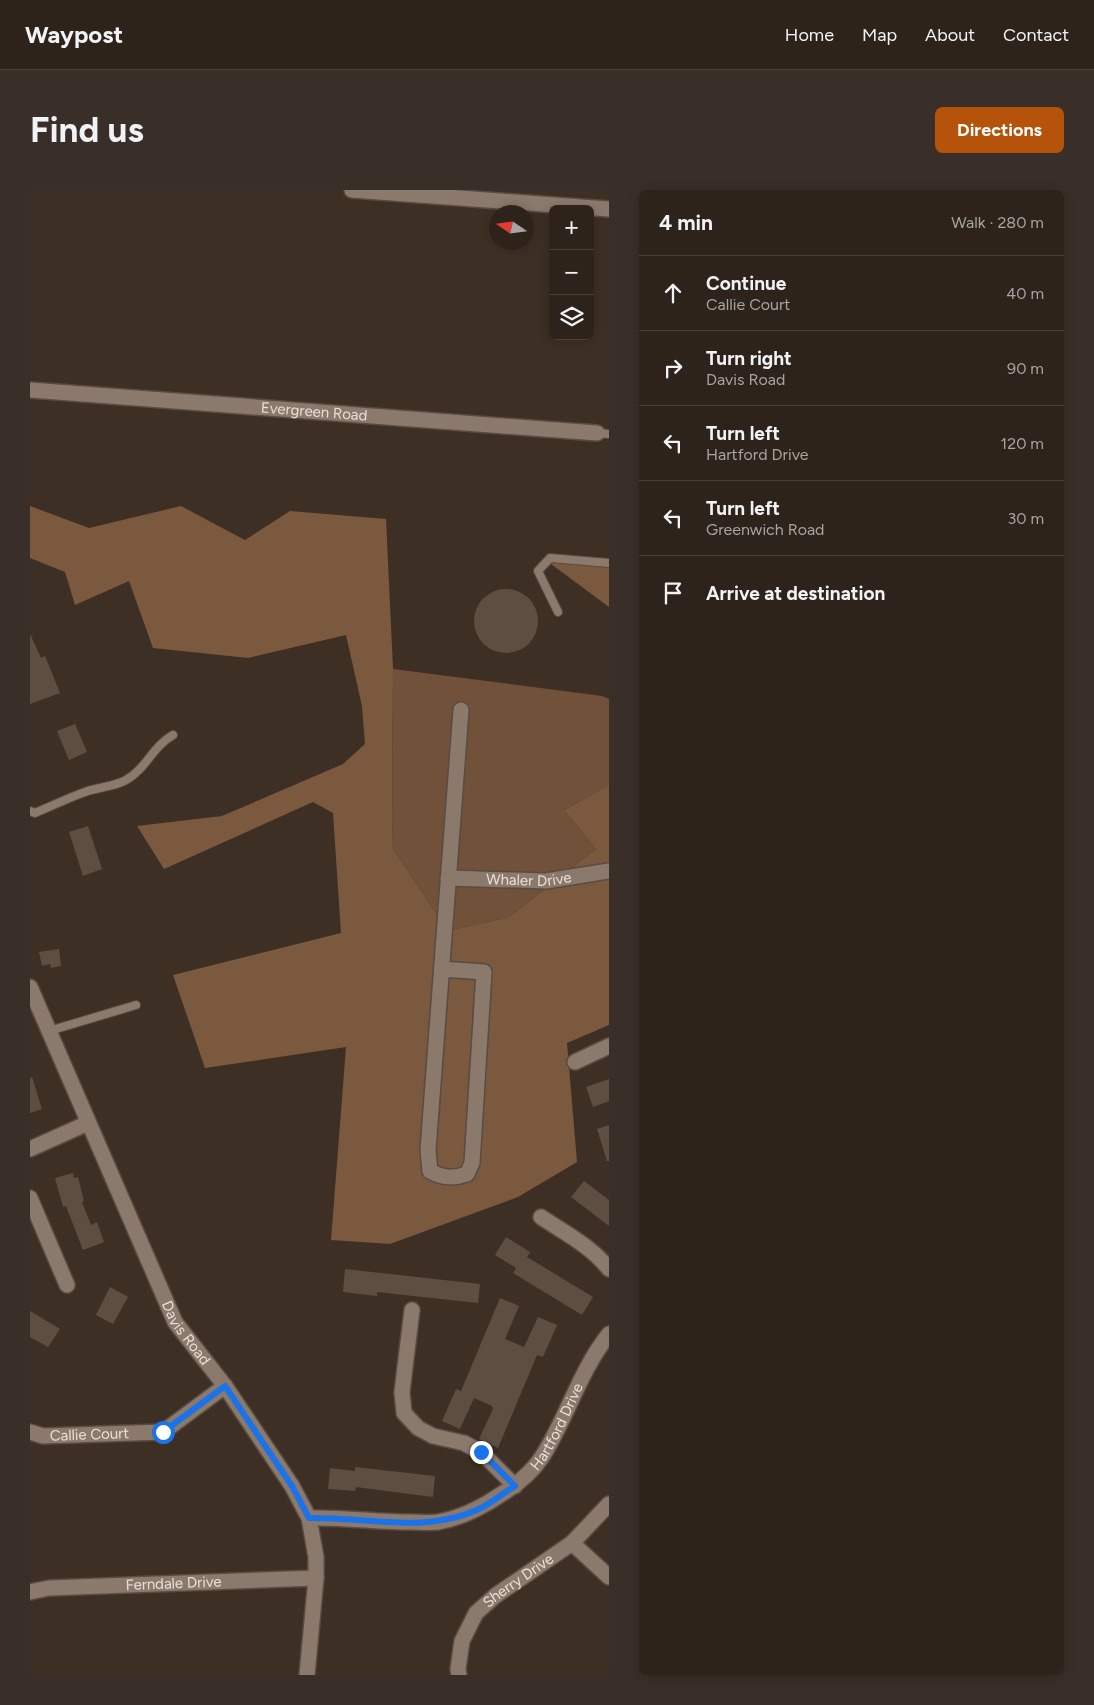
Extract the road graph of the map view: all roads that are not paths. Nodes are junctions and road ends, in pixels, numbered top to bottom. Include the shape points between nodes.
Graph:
1 (352, 190) edge
2 (609, 209) edge
3 (30, 390) edge
4 (603, 434) edge
5 (609, 563) edge
6 (558, 612) dead end
7 (461, 710) dead end
8 (173, 735) dead end
9 (30, 811) edge
10 (609, 871) edge
11 (448, 878) junction
12 (442, 969) junction
13 (30, 987) edge
14 (136, 1005) dead end
15 (49, 1031) junction
16 (609, 1046) edge
17 (575, 1062) dead end
18 (88, 1123) junction
19 (30, 1149) edge
20 (30, 1198) edge
21 (541, 1217) dead end
22 (609, 1269) edge
23 (67, 1286) dead end
24 (412, 1310) dead end
25 (609, 1334) edge
26 (225, 1386) junction
27 (30, 1432) edge
28 (515, 1486) junction
29 (609, 1504) edge
30 (309, 1518) junction
31 (572, 1543) junction
32 (609, 1577) edge
33 (316, 1578) junction
34 (30, 1592) edge
35 (307, 1675) edge
36 (459, 1675) edge

1 - 2 street
3 - 4 street, Evergreen Road
5 - 6 lane via 550,558 538,572
7 - 11 street
8 - 9 lane via 157,747 138,773 124,782 86,791 35,812
10 - 11 street, Whaler Drive via 546,881
11 - 12 street
12 - 12 street via 428,1150 430,1171 457,1178 466,1174 472,1163 484,972
13 - 15 street, Davis Road
14 - 15 lane
15 - 18 street, Davis Road
16 - 17 street
18 - 19 street
18 - 26 street, Davis Road via 175,1322
20 - 23 street
21 - 22 street via 601,1258
24 - 28 street via 402,1392 404,1414 418,1428 433,1436 464,1443 481,1452
25 - 28 street, Hartford Drive via 581,1378 541,1459
26 - 27 street, Callie Court via 163,1432 43,1436
26 - 30 street, Davis Road via 292,1486
28 - 30 street, Hartford Drive via 481,1508 436,1522
29 - 31 street, Sherry Drive
30 - 33 street, Davis Road via 316,1556
31 - 32 street
31 - 36 street, Sherry Drive via 495,1596 476,1613 462,1641
33 - 34 street, Ferndale Drive via 49,1588
33 - 35 street, Davis Road

